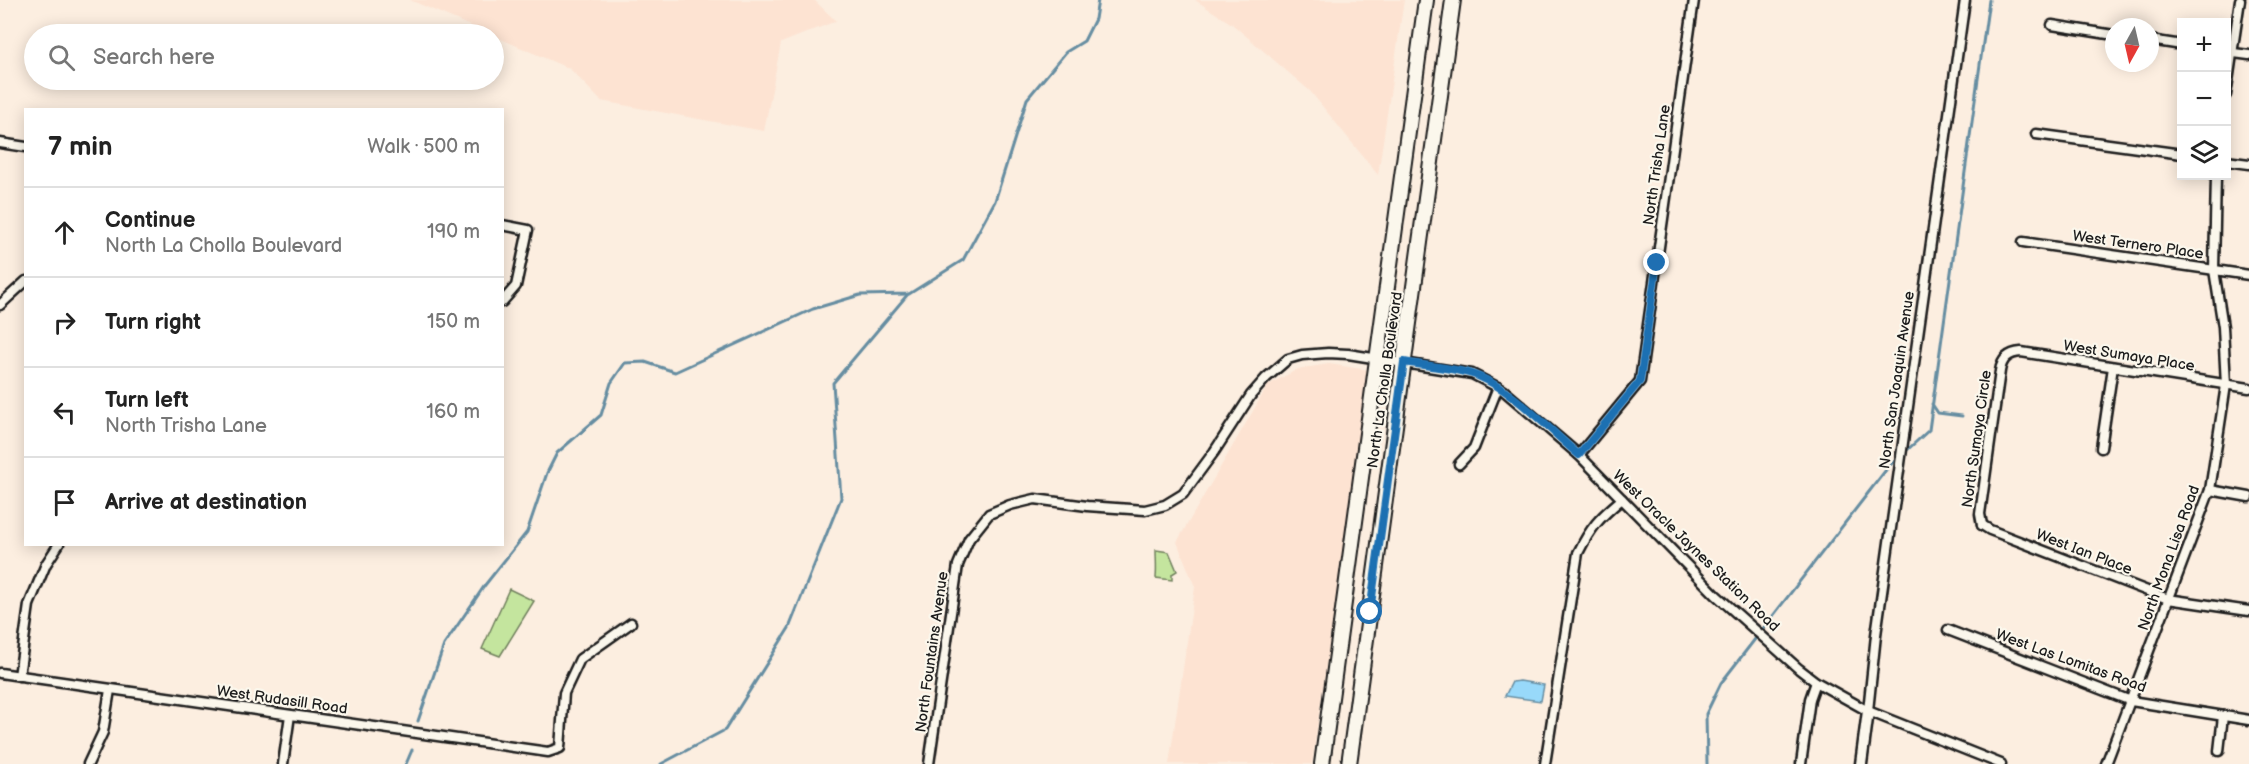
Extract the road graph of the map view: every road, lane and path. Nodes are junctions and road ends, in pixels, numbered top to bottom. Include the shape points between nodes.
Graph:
1 (1426, 0) edge
2 (1453, 0) edge
3 (1694, 0) edge
4 (1965, 0) edge
5 (2240, 0) edge
6 (2052, 25) dead end
7 (2105, 34) edge
8 (2159, 41) edge
9 (2231, 43) edge
10 (2177, 44) edge
11 (2231, 52) edge
12 (2249, 55) edge
13 (2036, 134) dead end
14 (0, 143) edge
15 (24, 147) edge
16 (2177, 153) edge
17 (2231, 162) edge
18 (2249, 164) edge
19 (2216, 180) edge
20 (504, 225) edge
21 (2022, 242) dead end
22 (2214, 270) junction
23 (2249, 275) edge
24 (24, 283) edge
25 (504, 300) edge
26 (0, 305) edge
27 (2003, 355) joint
28 (1379, 358) junction
29 (1404, 362) junction
30 (2113, 367) junction
31 (2226, 385) junction
32 (1498, 387) junction
33 (2249, 388) edge
34 (2101, 448) dead end
35 (1579, 455) junction
36 (1459, 464) dead end
37 (2210, 490) junction
38 (2249, 497) edge
39 (1622, 499) junction
40 (1980, 526) joint
41 (58, 546) edge
42 (2168, 599) junction
43 (2249, 611) edge
44 (631, 623) dead end
45 (1948, 630) dead end
46 (0, 673) edge
47 (19, 676) junction
48 (1816, 682) junction
49 (110, 690) junction
50 (2131, 701) junction
51 (1868, 711) junction
52 (290, 715) junction
53 (2223, 716) junction
54 (2249, 720) edge
55 (2218, 751) dead end
56 (88, 764) edge
57 (282, 764) edge
58 (929, 764) edge
59 (1322, 764) edge
60 (1349, 764) edge
61 (1545, 764) edge
62 (1801, 764) edge
63 (1861, 764) edge
64 (2001, 764) edge
65 (2106, 764) edge

1 - 28 main road, North La Cholla Boulevard
2 - 29 main road, North La Cholla Boulevard
3 - 35 street, North Trisha Lane via 1640,381
4 - 51 street, North San Joaquin Avenue
5 - 9 street
6 - 7 street
8 - 10 street
11 - 12 street
13 - 16 street
14 - 15 street
17 - 18 street
19 - 22 street, North Mona Lisa Road
20 - 25 street via 528,230 516,286
21 - 22 street, West Ternero Place
22 - 23 street, West Ternero Place
22 - 31 street, North Mona Lisa Road via 2223,327
24 - 26 street
27 - 30 street, West Sumaya Place via 2021,352
27 - 40 street, North Sumaya Circle
28 - 29 street, West Oracle Jaynes Station Road
28 - 58 street, North Fountains Avenue via 1328,353 1288,359 1251,395 1183,494 1165,505 1145,510 1035,499 989,514 969,539 958,565
28 - 59 main road, North La Cholla Boulevard
29 - 32 street, West Oracle Jaynes Station Road via 1472,374
29 - 60 main road, North La Cholla Boulevard
30 - 31 street, West Sumaya Place
30 - 34 street
31 - 33 street, West Sumaya Place
31 - 37 street, North Mona Lisa Road
32 - 35 street, West Oracle Jaynes Station Road
32 - 36 street via 1486,426
35 - 39 street, West Oracle Jaynes Station Road
37 - 38 street
37 - 42 street, North Mona Lisa Road
39 - 48 street, West Oracle Jaynes Station Road via 1716,595
39 - 61 street via 1589,530 1578,553
40 - 42 street, West Ian Place
41 - 47 street via 29,605
42 - 43 street, West Ian Place
42 - 50 street, North Mona Lisa Road
44 - 52 street, West Rudasill Road via 580,659 564,693 560,748 548,752
45 - 50 street, West Las Lomitas Road
46 - 47 street, West Rudasill Road
47 - 49 street, West Rudasill Road
48 - 51 street, West Oracle Jaynes Station Road
48 - 62 street
49 - 52 street, West Rudasill Road
49 - 56 street via 104,732
50 - 53 street, West Las Lomitas Road
50 - 65 street, North Mona Lisa Road
51 - 63 street, North San Joaquin Avenue
51 - 64 street, West Oracle Jaynes Station Road
52 - 57 street
53 - 54 street, West Las Lomitas Road
53 - 55 street

